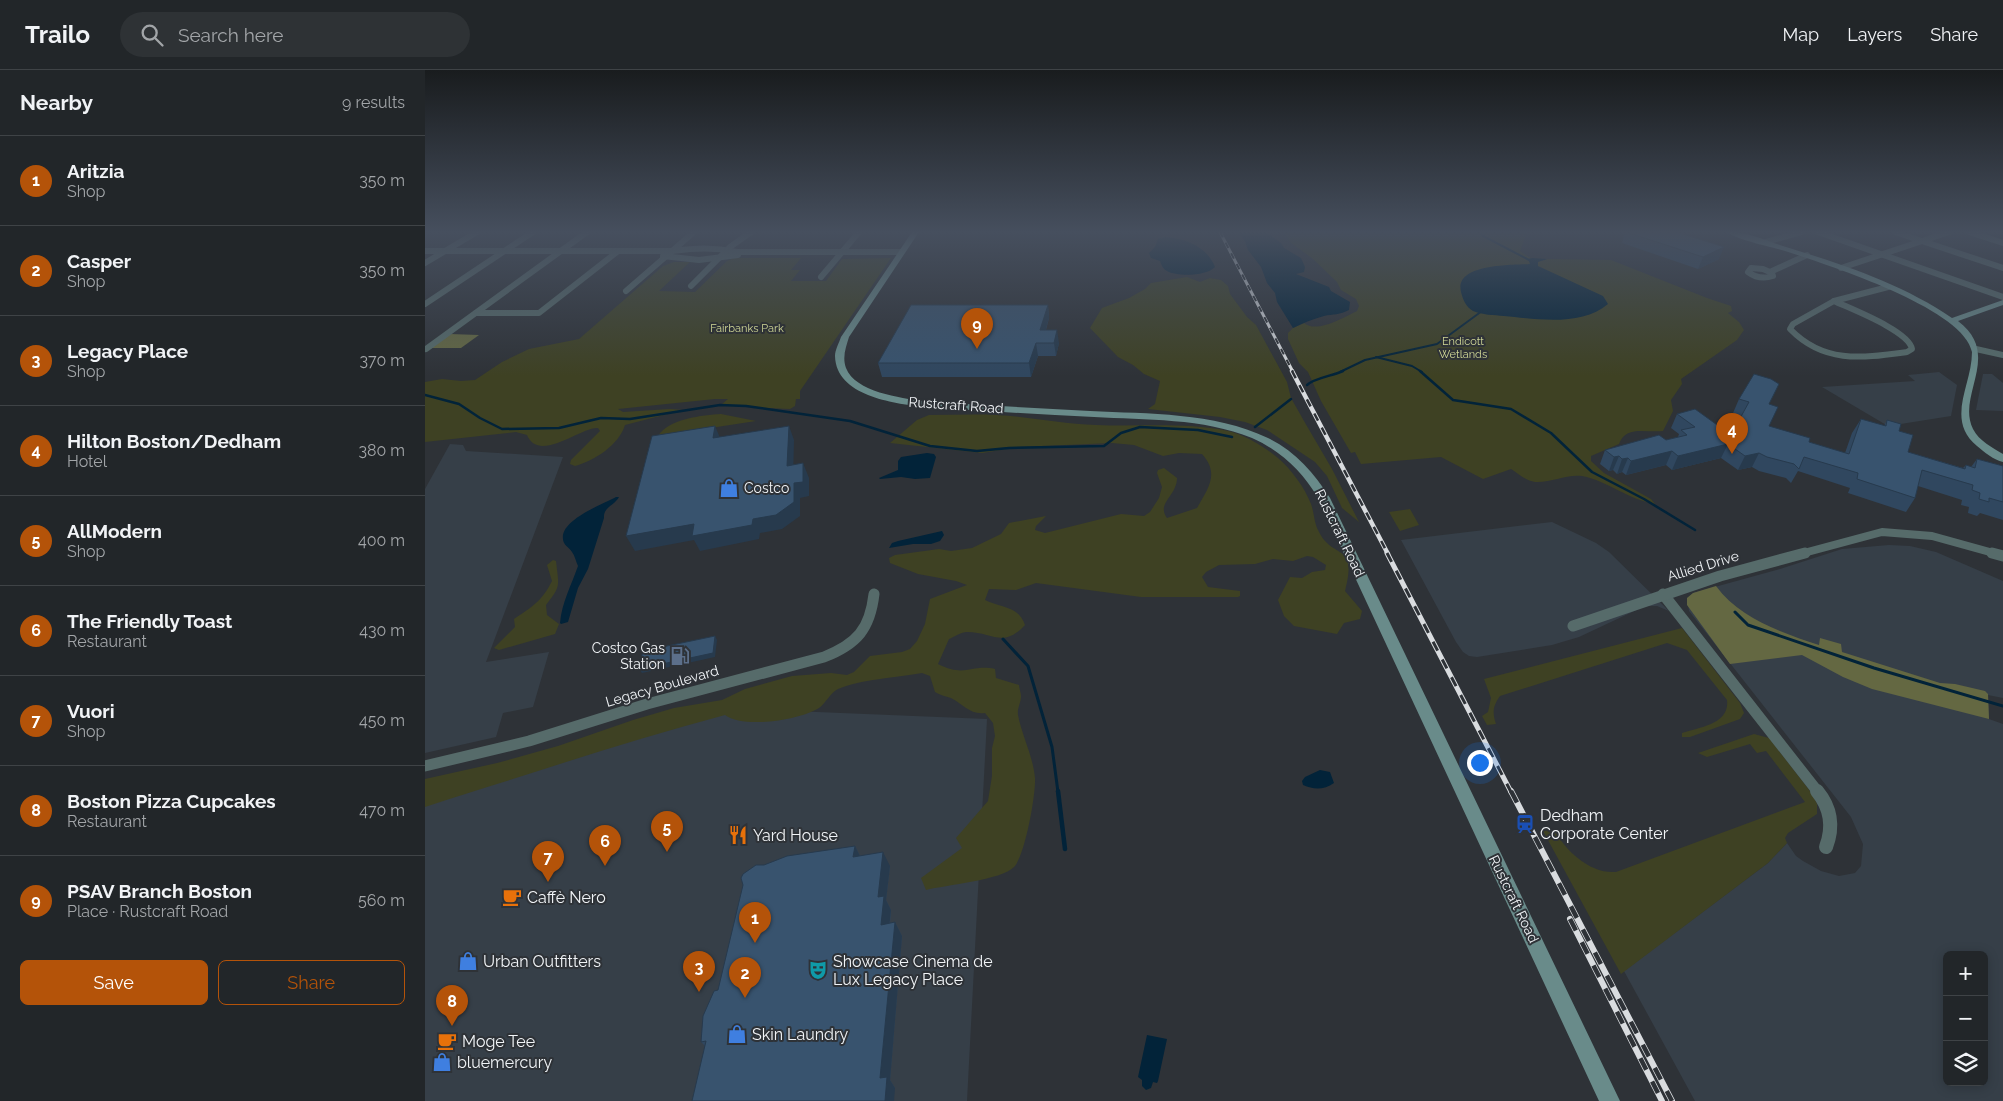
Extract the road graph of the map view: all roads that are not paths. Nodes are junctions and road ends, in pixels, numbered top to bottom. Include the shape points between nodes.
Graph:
1 (461, 280) edge
2 (521, 280) edge
3 (581, 280) edge
4 (638, 280) edge
5 (697, 280) edge
6 (883, 280) edge
7 (1871, 280) edge
8 (1956, 280) edge
9 (691, 286) dead end
10 (1888, 287) junction
11 (626, 291) dead end
12 (2003, 297) edge
13 (1833, 301) junction
14 (2003, 302) edge
15 (425, 304) edge
16 (476, 313) junction
17 (1952, 320) junction
18 (426, 349) dead end
19 (1976, 350) junction
20 (2003, 355) edge
21 (2003, 459) edge
22 (2001, 555) edge
23 (874, 594) dead end
24 (1663, 594) junction
25 (1573, 626) dead end
26 (425, 766) edge
27 (1826, 847) dead end
28 (1610, 1101) edge

1 - 15 street
2 - 16 street
3 - 16 street via 539,313
4 - 11 street
5 - 9 street
6 - 28 main road, Rustcraft Road via 845,337 839,352 839,362 848,378 864,389 893,399 923,404 1217,424 1269,443 1290,456 1309,474 1327,504
7 - 10 main road
8 - 12 street
10 - 13 street
10 - 17 main road
13 - 13 street via 1793,324 1790,329 1795,336 1819,351 1837,356 1855,358 1912,349 1911,343 1901,334
14 - 17 main road
16 - 18 street
17 - 19 main road via 1967,334
19 - 20 street
19 - 21 main road via 1964,422 1967,432
22 - 24 street, Allied Drive via 1922,534 1881,532
23 - 26 street, Legacy Boulevard via 863,632 824,658 665,699 529,741
24 - 25 street
24 - 27 street, Allied Drive via 1825,801 1832,822

